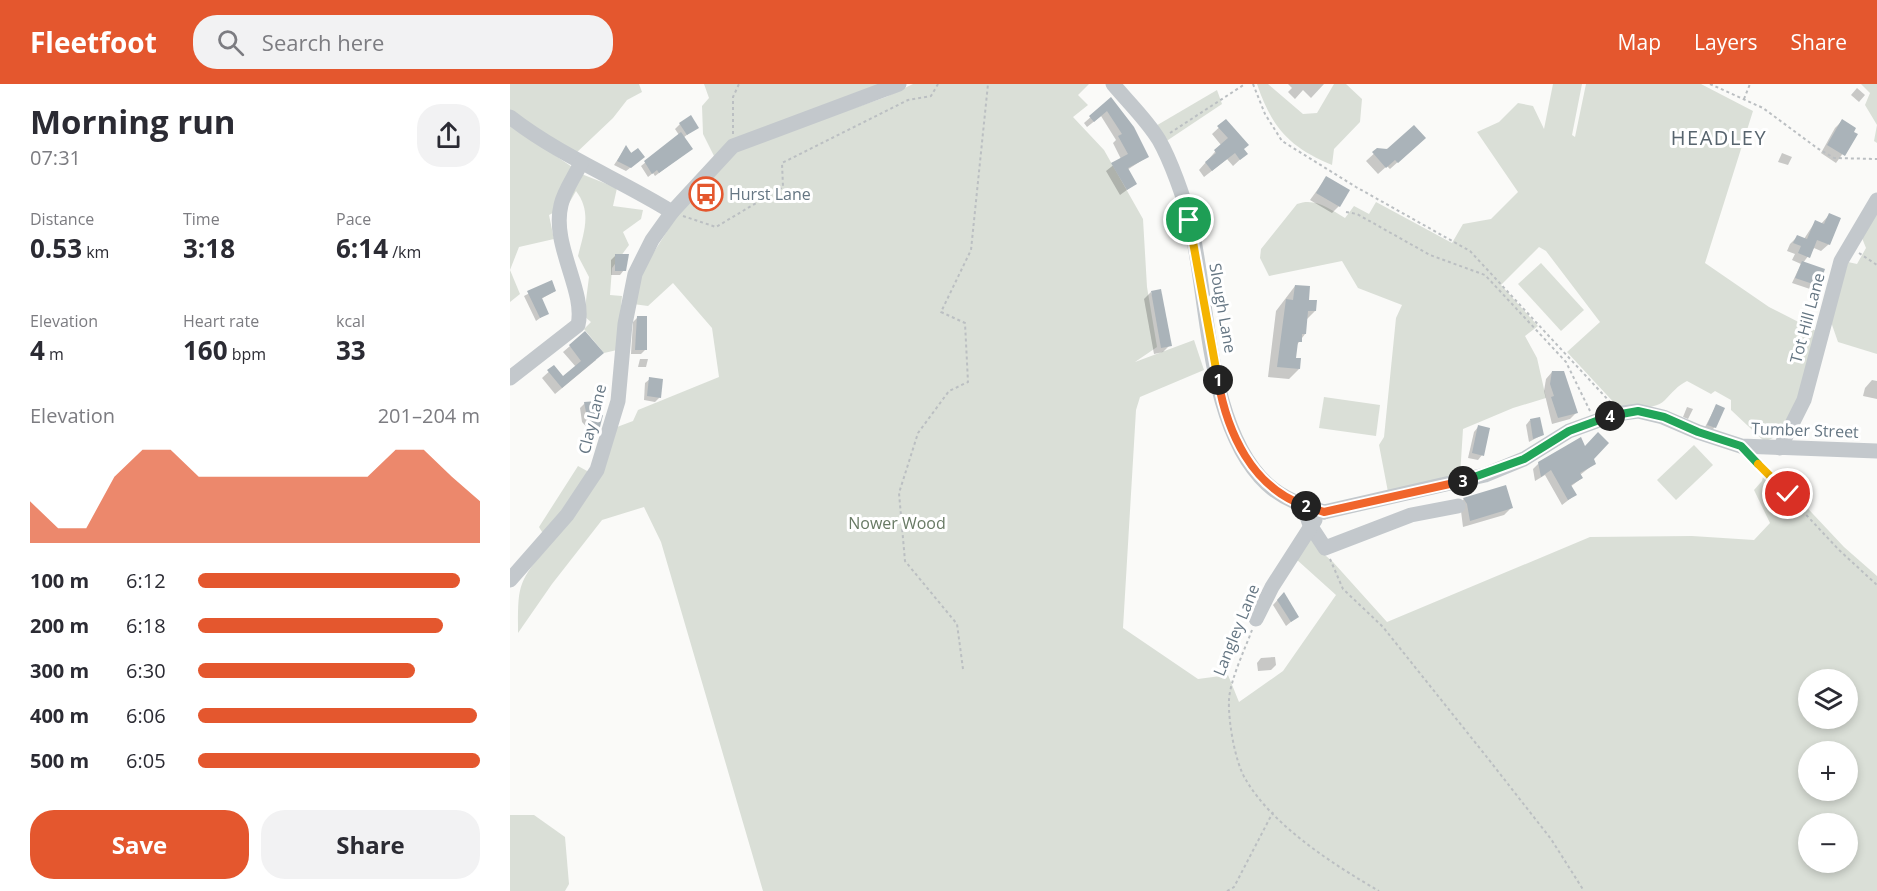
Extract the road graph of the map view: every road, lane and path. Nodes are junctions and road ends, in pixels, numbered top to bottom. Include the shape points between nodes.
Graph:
1 (739, 84) edge
2 (899, 84) edge
3 (938, 84) edge
4 (988, 84) edge
5 (1113, 84) edge
6 (1245, 84) edge
7 (1253, 84) edge
8 (1710, 84) edge
9 (1750, 84) edge
10 (1744, 99) junction
11 (510, 117) edge
12 (1159, 140) junction
13 (733, 146) junction
14 (1877, 159) edge
15 (581, 163) junction
16 (1877, 200) edge
17 (672, 212) junction
18 (1346, 212) dead end
19 (1850, 247) junction
20 (1877, 265) edge
21 (510, 378) edge
22 (1616, 414) junction
23 (1596, 421) junction
24 (1741, 446) junction
25 (1780, 448) junction
26 (1877, 451) edge
27 (1303, 505) junction
28 (1458, 506) dead end
29 (1324, 512) junction
30 (1310, 525) junction
31 (1325, 548) junction
32 (510, 579) edge
33 (1877, 585) edge
34 (1256, 619) joint
35 (963, 669) dead end
36 (1273, 812) junction
37 (1227, 891) edge
38 (1379, 891) edge
39 (1584, 891) edge

1 - 13 path via 733,97
2 - 13 street
3 - 17 path via 931,96 908,100 782,163 783,187 716,227
4 - 35 path via 970,250 941,312 965,323 968,382 949,391 918,433 899,494 905,561 957,624
5 - 12 street, Slough Lane
6 - 12 path
7 - 22 path via 1282,141 1470,251 1611,403
8 - 10 path
9 - 10 path
10 - 14 path via 1834,158
11 - 15 street via 541,141
12 - 27 street, Slough Lane via 1189,220 1219,387 1234,435 1250,465 1267,485
13 - 17 street, Clay Lane
15 - 17 street
15 - 21 street via 561,205 561,242 581,311 578,325
16 - 19 street, Tot Hill Lane
17 - 32 street, Clay Lane via 635,274 625,324 618,401 597,470 567,515
18 - 23 path via 1357,214 1430,255 1485,275 1566,362
19 - 20 path
19 - 25 street, Tot Hill Lane via 1833,286 1804,400
22 - 23 street, Tumber Street
22 - 24 street, Tumber Street via 1638,411 1664,417
23 - 29 street, Tumber Street via 1485,475
24 - 25 street, Tumber Street
24 - 33 path
25 - 26 street, Tumber Street
27 - 29 street, Slough Lane
27 - 30 street
28 - 31 street via 1411,515
29 - 30 street, Langley Lane
30 - 31 street
30 - 34 street, Langley Lane
31 - 39 path via 1343,588 1383,627 1486,756 1551,839
34 - 36 path, Langley Lane via 1229,699 1232,737 1245,780
36 - 37 path via 1234,886
36 - 38 path, Langley Lane via 1316,852

